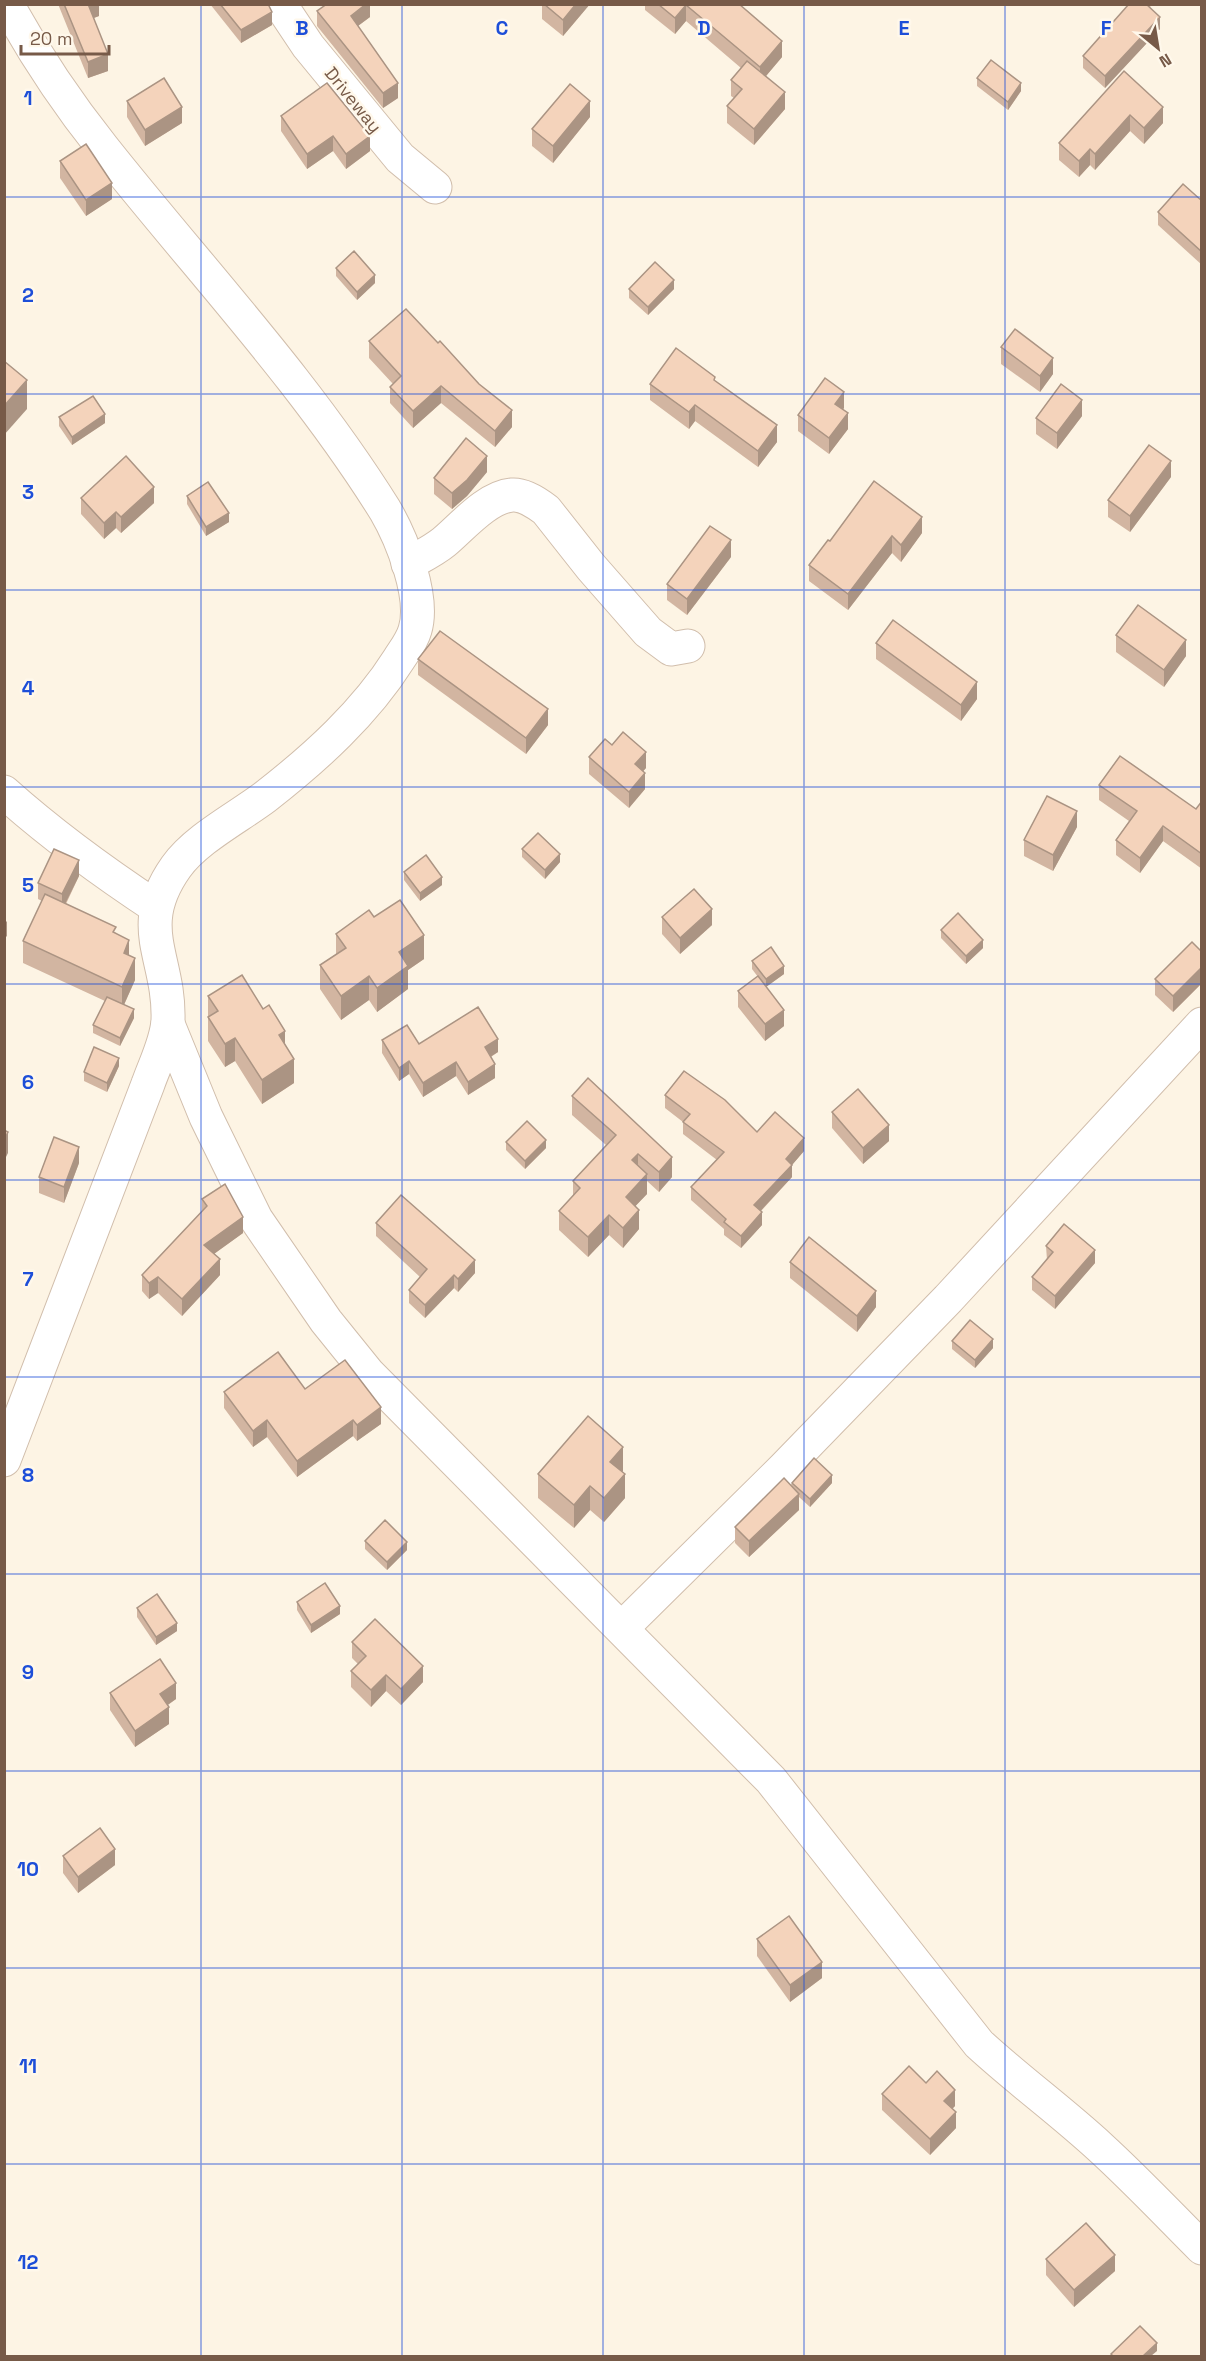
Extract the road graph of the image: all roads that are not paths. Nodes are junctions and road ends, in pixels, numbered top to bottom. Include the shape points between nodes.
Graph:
1 (7, 4) edge
2 (280, 4) edge
3 (435, 187) dead end
4 (408, 564) junction
5 (688, 646) dead end
6 (4, 792) edge
7 (156, 907) junction
8 (168, 1024) junction
9 (1202, 1024) edge
10 (4, 1460) edge
11 (622, 1628) junction
12 (1202, 2248) edge

1 - 4 street via 56,86 100,145 316,411 386,512
2 - 3 street, Driveway via 308,46 400,159
4 - 5 street via 497,499 515,495 546,510 648,632 671,649
4 - 7 street via 418,606 415,630 393,668 315,755 177,864
6 - 7 street via 101,870
7 - 8 street via 154,938
8 - 10 street
8 - 11 street via 206,1117 256,1219 326,1321 368,1373
9 - 11 street via 941,1307
11 - 12 street via 771,1780 979,2043 1101,2148

